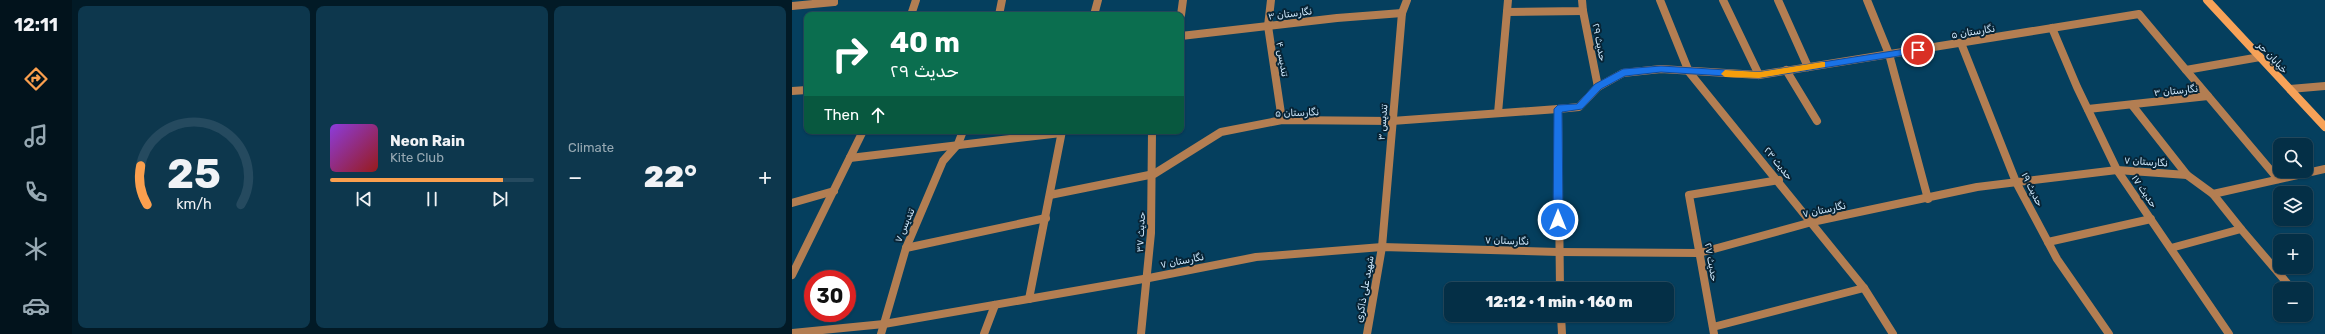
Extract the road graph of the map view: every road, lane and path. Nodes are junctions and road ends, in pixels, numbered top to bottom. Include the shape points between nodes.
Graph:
1 (916, 0) edge
2 (1002, 0) edge
3 (1098, 0) edge
4 (1183, 0) edge
5 (1270, 0) edge
6 (1407, 0) edge
7 (1508, 0) edge
8 (1582, 0) edge
9 (1660, 0) edge
10 (1723, 0) edge
11 (1778, 0) edge
12 (1867, 0) edge
13 (2207, 0) edge
14 (834, 1) edge
15 (792, 6) edge
16 (1583, 11) junction
17 (912, 12) edge
18 (1000, 12) edge
19 (1095, 12) edge
20 (1181, 12) edge
21 (1507, 12) junction
22 (1402, 13) junction
23 (1268, 26) junction
24 (2052, 28) junction
25 (1184, 36) edge
26 (1961, 43) junction
27 (1889, 54) junction
28 (2260, 57) junction
29 (1808, 67) junction
30 (1786, 70) junction
31 (2186, 70) junction
32 (1689, 72) junction
33 (1759, 75) junction
34 (2325, 86) edge
35 (1598, 87) junction
36 (2290, 89) junction
37 (804, 90) edge
38 (792, 91) edge
39 (2208, 96) junction
40 (2132, 105) junction
41 (1558, 109) junction
42 (2088, 109) junction
43 (1498, 113) junction
44 (1282, 120) junction
45 (1392, 121) junction
46 (1817, 121) dead end
47 (2325, 127) edge
48 (862, 134) edge
49 (962, 134) edge
50 (1044, 134) edge
51 (1061, 134) edge
52 (1152, 134) edge
53 (958, 144) junction
54 (850, 158) junction
55 (2325, 169) edge
56 (2117, 170) junction
57 (1154, 174) junction
58 (2187, 175) junction
59 (2278, 179) junction
60 (1779, 180) junction
61 (2016, 182) junction
62 (834, 191) junction
63 (2213, 194) junction
64 (1050, 195) junction
65 (1928, 199) junction
66 (792, 203) edge
67 (1046, 218) junction
68 (2151, 219) junction
69 (1812, 222) junction
70 (2241, 229) junction
71 (2048, 242) junction
72 (1382, 247) junction
73 (906, 248) junction
74 (2170, 248) junction
75 (1558, 252) junction
76 (1699, 253) junction
77 (792, 275) edge
78 (1149, 278) junction
79 (1560, 282) edge
80 (2286, 282) edge
81 (1864, 288) junction
82 (1029, 299) junction
83 (995, 305) junction
84 (1561, 322) edge
85 (884, 324) junction
86 (1714, 331) edge
87 (792, 334) edge
88 (881, 334) edge
89 (984, 334) edge
90 (1141, 334) edge
91 (1367, 334) edge
92 (1562, 334) edge
93 (1893, 334) edge
94 (2109, 334) edge
95 (2230, 334) edge

1 - 17 street
2 - 18 street
3 - 19 street
4 - 20 street
5 - 23 street, تندیس ۴
6 - 22 street, تندیس ۳
7 - 21 street
8 - 16 street
9 - 32 street, حدیث ۲۳
10 - 33 street
11 - 29 street
12 - 27 street
13 - 28 main road, خیابان حر
14 - 15 street
16 - 21 street
16 - 35 street, حدیث ۲۹
21 - 43 street
22 - 23 street, نگارستان ۳
22 - 45 street, تندیس ۳
23 - 25 street, نگارستان ۳
23 - 44 street, تندیس ۴
24 - 26 street, نگارستان ۵
24 - 31 street, نگارستان ۵ via 2139,14
24 - 42 street, حدیث ۱۷
26 - 27 street, نگارستان ۵
26 - 61 street, حدیث ۱۹
27 - 29 street, نگارستان ۵
27 - 65 street
28 - 31 street, نگارستان ۳
28 - 36 main road, خیابان حر
29 - 30 street, نگارستان ۵
30 - 33 street, نگارستان ۵
30 - 46 street
31 - 39 street, نگارستان ۳
32 - 33 street, نگارستان ۵
32 - 35 street, نگارستان ۵ via 1661,69 1623,73
32 - 60 street, حدیث ۲۳
34 - 36 street
35 - 41 street via 1579,107
36 - 47 main road, خیابان حر
37 - 38 street
39 - 40 street, نگارستان ۳
39 - 59 street
40 - 42 street, نگارستان ۳
40 - 58 street
41 - 43 street, نگارستان ۵
41 - 75 street
42 - 56 street, حدیث ۱۷
43 - 45 street, نگارستان ۵
44 - 45 street, نگارستان ۵
44 - 57 street, نگارستان ۵ via 1221,132
45 - 72 street, تندیس ۳
48 - 54 street
49 - 53 street, تندیس ۷
50 - 53 street
51 - 64 street
52 - 57 street, حدیث ۳۷
53 - 54 street
53 - 73 street, تندیس ۷ via 943,162
54 - 62 street
55 - 59 street
56 - 58 street, نگارستان ۷
56 - 61 street, نگارستان ۷
56 - 68 street, حدیث ۱۷
57 - 64 street, نگارستان ۵
57 - 78 street, حدیث ۳۷
58 - 63 street
59 - 63 street
60 - 69 street, حدیث ۲۳
60 - 76 street, حدیث ۲۷ via 1689,195
61 - 65 street, نگارستان ۷ via 1977,187
61 - 71 street, حدیث ۱۹
62 - 66 street
62 - 77 street
63 - 70 street
64 - 67 street
65 - 69 street, نگارستان ۷
67 - 73 street
67 - 82 street
68 - 71 street
68 - 74 street, حدیث ۱۷
69 - 76 street, نگارستان ۷
69 - 81 street, حدیث ۲۳
70 - 74 street
70 - 80 street
71 - 94 street, حدیث ۱۹
72 - 75 street, نگارستان ۷
72 - 78 street, نگارستان ۷ via 1256,257
72 - 91 street, شهید علی ذاکری
73 - 85 street, تندیس ۷
74 - 95 street, حدیث ۱۷
75 - 76 street, نگارستان ۷
75 - 79 street
76 - 86 street, حدیث ۲۷
78 - 82 street, نگارستان ۷
78 - 90 street, حدیث ۳۷
81 - 86 street
81 - 93 street, حدیث ۲۳
82 - 83 street, نگارستان ۷
83 - 85 street, نگارستان ۷
83 - 89 street
84 - 92 street
85 - 87 street, نگارستان ۷
85 - 88 street, تندیس ۷

